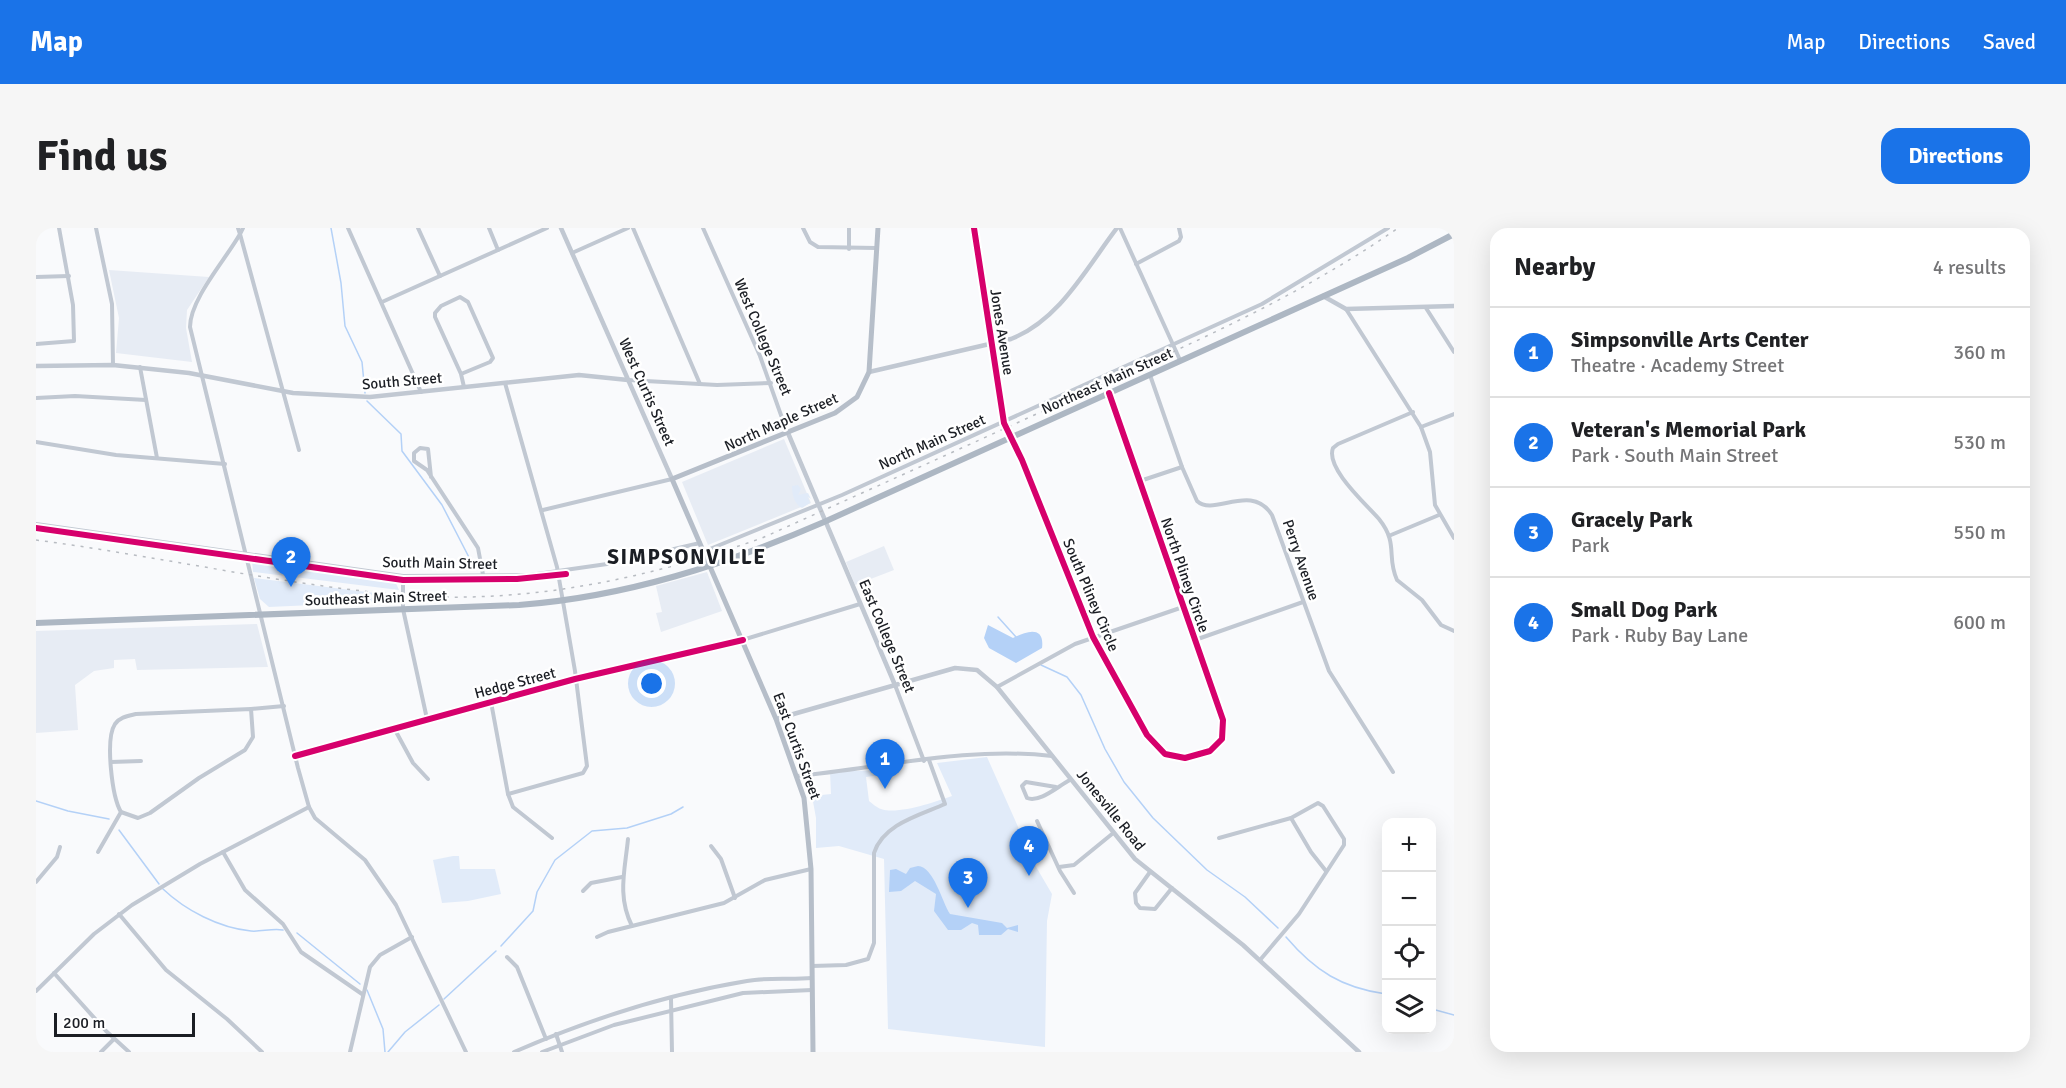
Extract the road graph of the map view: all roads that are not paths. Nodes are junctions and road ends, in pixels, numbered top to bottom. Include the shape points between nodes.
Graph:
1 (39, 228) edge
2 (59, 228) edge
3 (96, 228) edge
4 (238, 228) edge
5 (243, 228) edge
6 (348, 228) edge
7 (418, 228) edge
8 (489, 228) edge
9 (547, 228) edge
10 (561, 228) edge
11 (631, 228) edge
12 (702, 228) edge
13 (803, 228) edge
14 (849, 228) edge
15 (878, 228) edge
16 (974, 228) edge
17 (1119, 228) edge
18 (1179, 228) edge
19 (1388, 228) edge
20 (1453, 231) edge
21 (240, 234) junction
22 (36, 235) edge
23 (876, 248) junction
24 (849, 249) junction
25 (498, 250) junction
26 (572, 253) junction
27 (1137, 264) junction
28 (69, 276) junction
29 (440, 276) junction
30 (36, 277) edge
31 (1323, 296) junction
32 (382, 302) junction
33 (1454, 306) edge
34 (1425, 308) junction
35 (1346, 309) junction
36 (36, 344) edge
37 (991, 344) junction
38 (1174, 345) junction
39 (1454, 352) edge
40 (1181, 361) junction
41 (113, 365) junction
42 (36, 366) edge
43 (140, 368) junction
44 (868, 372) junction
45 (461, 374) junction
46 (203, 375) junction
47 (1150, 375) junction
48 (628, 380) junction
49 (505, 383) junction
50 (771, 383) junction
51 (700, 384) junction
52 (464, 387) junction
53 (281, 390) junction
54 (421, 392) junction
55 (1109, 393) junction
56 (36, 398) edge
57 (146, 400) junction
58 (1413, 412) junction
59 (1454, 414) edge
60 (1004, 423) junction
61 (1421, 427) junction
62 (788, 433) junction
63 (1011, 438) junction
64 (36, 442) edge
65 (298, 450) dead end
66 (157, 458) junction
67 (225, 464) junction
68 (1182, 467) junction
69 (431, 477) junction
70 (672, 479) junction
71 (1139, 481) junction
72 (818, 506) junction
73 (543, 510) junction
74 (1438, 515) junction
75 (824, 522) junction
76 (36, 524) edge
77 (1391, 536) junction
78 (1454, 538) edge
79 (700, 543) junction
80 (705, 551) junction
81 (246, 555) junction
82 (712, 566) junction
83 (558, 571) junction
84 (403, 576) junction
85 (484, 578) junction
86 (562, 601) junction
87 (1303, 602) junction
88 (860, 604) junction
89 (1183, 607) junction
90 (402, 609) junction
91 (260, 614) junction
92 (36, 622) edge
93 (1454, 631) edge
94 (1093, 637) junction
95 (743, 640) junction
96 (1195, 640) junction
97 (575, 679) junction
98 (895, 685) junction
99 (997, 687) junction
100 (491, 702) junction
101 (284, 706) junction
102 (250, 709) junction
103 (427, 719) junction
104 (776, 719) junction
105 (394, 728) junction
106 (295, 756) junction
107 (1052, 756) junction
108 (1199, 756) joint
109 (141, 760) dead end
110 (926, 761) junction
111 (111, 762) junction
112 (1393, 772) dead end
113 (797, 776) junction
114 (428, 779) dead end
115 (1070, 780) junction
116 (1056, 787) junction
117 (508, 794) junction
118 (309, 807) junction
119 (121, 812) junction
120 (1291, 818) junction
121 (1037, 821) dead end
122 (1112, 834) junction
123 (552, 838) dead end
124 (1219, 838) dead end
125 (628, 839) dead end
126 (711, 846) dead end
127 (60, 847) dead end
128 (98, 852) dead end
129 (224, 852) junction
130 (1059, 867) junction
131 (811, 869) junction
132 (36, 871) edge
133 (1326, 871) junction
134 (1150, 872) junction
135 (42, 876) junction
136 (622, 877) junction
137 (36, 882) edge
138 (1172, 888) junction
139 (583, 891) dead end
140 (1074, 893) dead end
141 (735, 898) junction
142 (119, 915) junction
143 (632, 926) junction
144 (412, 937) junction
145 (597, 937) dead end
146 (507, 957) dead end
147 (1260, 960) junction
148 (812, 966) junction
149 (54, 973) junction
150 (812, 978) junction
151 (812, 990) junction
152 (36, 991) edge
153 (362, 994) junction
154 (671, 999) junction
155 (671, 1010) junction
156 (556, 1034) junction
157 (114, 1039) junction
158 (546, 1039) junction
159 (560, 1045) junction
160 (101, 1052) edge
161 (129, 1052) edge
162 (262, 1052) edge
163 (350, 1052) edge
164 (466, 1052) edge
165 (513, 1052) edge
166 (542, 1052) edge
167 (562, 1052) edge
168 (672, 1052) edge
169 (813, 1052) edge
170 (1359, 1052) edge

1 - 22 street
2 - 28 street
3 - 41 street via 112,304
4 - 21 street
5 - 21 street
6 - 32 street
7 - 29 street
8 - 25 street
9 - 25 street
10 - 26 street, West Curtis Street
11 - 26 street
11 - 51 street
12 - 50 street, West College Street
13 - 24 street via 815,246
14 - 24 street
15 - 23 main road
16 - 37 street, Jones Avenue
17 - 27 street
17 - 37 street via 1044,320 1022,335
18 - 27 street via 1179,242
19 - 38 street, North Main Street via 1284,293
20 - 31 main road, Northeast Main Street
21 - 46 street via 192,312 191,331
21 - 53 street
23 - 24 street
23 - 44 main road
25 - 29 street
26 - 48 street, West Curtis Street
27 - 38 street
28 - 30 street
28 - 36 street via 74,341
29 - 32 street
31 - 35 street
31 - 40 main road, Northeast Main Street
32 - 54 street
33 - 34 street
34 - 35 street
34 - 39 street
35 - 58 street
37 - 44 street
37 - 60 street, Jones Avenue
38 - 40 street
38 - 60 street, North Main Street
40 - 47 main road, Northeast Main Street
41 - 42 street, South Street
41 - 43 street, South Street
43 - 46 street, South Street
43 - 57 street
44 - 62 main road, North Maple Street via 848,406
45 - 45 street via 435,313 460,297 468,302 493,358
45 - 52 street
46 - 53 street, South Street
46 - 67 street
47 - 55 main road, Northeast Main Street
47 - 68 street, Perry Avenue
48 - 49 street, South Street via 579,375
48 - 51 street, South Street
48 - 70 street, West Curtis Street
49 - 52 street, South Street
49 - 73 street
50 - 51 street, South Street
50 - 62 street, West College Street
52 - 54 street, South Street
53 - 54 street, South Street via 370,397
53 - 65 street
55 - 63 main road, Northeast Main Street
55 - 71 street, North Pliney Circle
56 - 57 street
57 - 66 street
58 - 61 street
58 - 77 street via 1338,444 1331,452 1341,475
59 - 61 street
60 - 63 street, Jones Avenue
60 - 72 street, North Main Street
61 - 74 street via 1429,446
62 - 70 main road, North Maple Street
62 - 72 street, West College Street
63 - 75 main road, Northeast Main Street
63 - 94 street, South Pliney Circle
64 - 66 street
66 - 67 street
67 - 81 street
68 - 71 street
68 - 87 street, Perry Avenue via 1195,499 1202,505 1240,499 1269,509
69 - 69 street via 428,449 420,448 414,453 414,461
69 - 85 street via 478,548
70 - 73 street
70 - 79 main road, West Curtis Street
71 - 89 street, North Pliney Circle
72 - 75 street, West College Street
72 - 80 street, North Main Street
73 - 83 street
74 - 77 street
74 - 78 street
75 - 82 main road, Northeast Main Street
75 - 88 street, East College Street
76 - 81 street, South Main Street
77 - 93 street via 1397,580 1422,600 1441,625
79 - 80 main road, West Curtis Street
79 - 83 street, South Main Street
80 - 82 main road, West Curtis Street
81 - 84 street, South Main Street
81 - 91 street
82 - 86 main road, Southeast Main Street
82 - 95 main road, East Curtis Street
83 - 85 street, South Main Street
83 - 86 street
84 - 85 street, South Main Street
84 - 90 street
86 - 90 main road, Southeast Main Street
86 - 97 street
87 - 96 street
87 - 112 street, Perry Avenue via 1335,684
88 - 95 street, Hedge Street
88 - 98 street, East College Street
89 - 94 street
89 - 96 street, North Pliney Circle
90 - 91 main road, Southeast Main Street
90 - 103 street
91 - 92 main road, Southeast Main Street
91 - 101 street
94 - 99 street via 1048,657
94 - 108 street, South Pliney Circle via 1157,749 1177,758
95 - 97 street, Hedge Street
95 - 104 main road, East Curtis Street
96 - 108 street, North Pliney Circle via 1224,730 1218,745
97 - 100 street, Hedge Street
97 - 117 street via 586,770
98 - 99 street, Jonesville Road via 967,668 981,672
98 - 104 street, Jonesville Road
98 - 110 street, East College Street
99 - 107 street, Jonesville Road
100 - 103 street, Hedge Street
100 - 117 street
101 - 102 street
101 - 106 street
102 - 111 street via 136,714 119,719 110,738
102 - 119 street via 253,737 245,750 150,813 138,818
103 - 105 street, Hedge Street
104 - 113 main road, East Curtis Street
105 - 106 street, Hedge Street
105 - 114 street via 413,763
106 - 118 street
107 - 110 street via 996,753
107 - 115 street, Jonesville Road
109 - 111 street
110 - 113 street
110 - 148 street, East College Street via 945,804 892,829 877,845 873,951 862,962
111 - 119 street via 113,795
113 - 131 main road, East Curtis Street via 808,818
115 - 116 street
115 - 122 street, Jonesville Road
116 - 116 street via 1032,800 1022,786 1035,782
117 - 123 street via 513,807
118 - 129 street
118 - 144 street via 324,827 369,865 396,904
119 - 128 street
120 - 124 street
120 - 133 street
120 - 133 street via 1313,804 1323,806 1345,842
121 - 130 street
122 - 130 street via 1074,865
122 - 134 street, Jonesville Road
125 - 136 street
126 - 141 street via 721,860
127 - 135 street via 57,858
129 - 142 street
129 - 153 street via 245,890 283,924 301,952
130 - 140 street
131 - 141 street via 765,880
131 - 148 main road, East Curtis Street
132 - 135 street
133 - 147 street via 1299,914
134 - 138 street, Jonesville Road
134 - 138 street via 1135,893 1140,908 1155,909
135 - 137 street
136 - 139 street via 591,883
136 - 143 street via 622,897
138 - 147 street, Jonesville Road
141 - 143 street
142 - 149 street
142 - 162 street via 166,970 227,1018
143 - 145 street
144 - 153 street via 377,958
144 - 164 street
146 - 158 street via 517,967
147 - 170 street, Jonesville Road
148 - 150 main road, East Curtis Street
149 - 152 street
149 - 157 street
150 - 151 main road, East Curtis Street
150 - 154 street via 746,981
151 - 155 street via 760,990
151 - 169 main road, East Curtis Street
153 - 163 street
154 - 155 street
154 - 156 street
155 - 159 street
155 - 168 street
156 - 158 street
156 - 159 street
157 - 160 street
157 - 161 street
158 - 165 street
159 - 166 street
159 - 167 street

